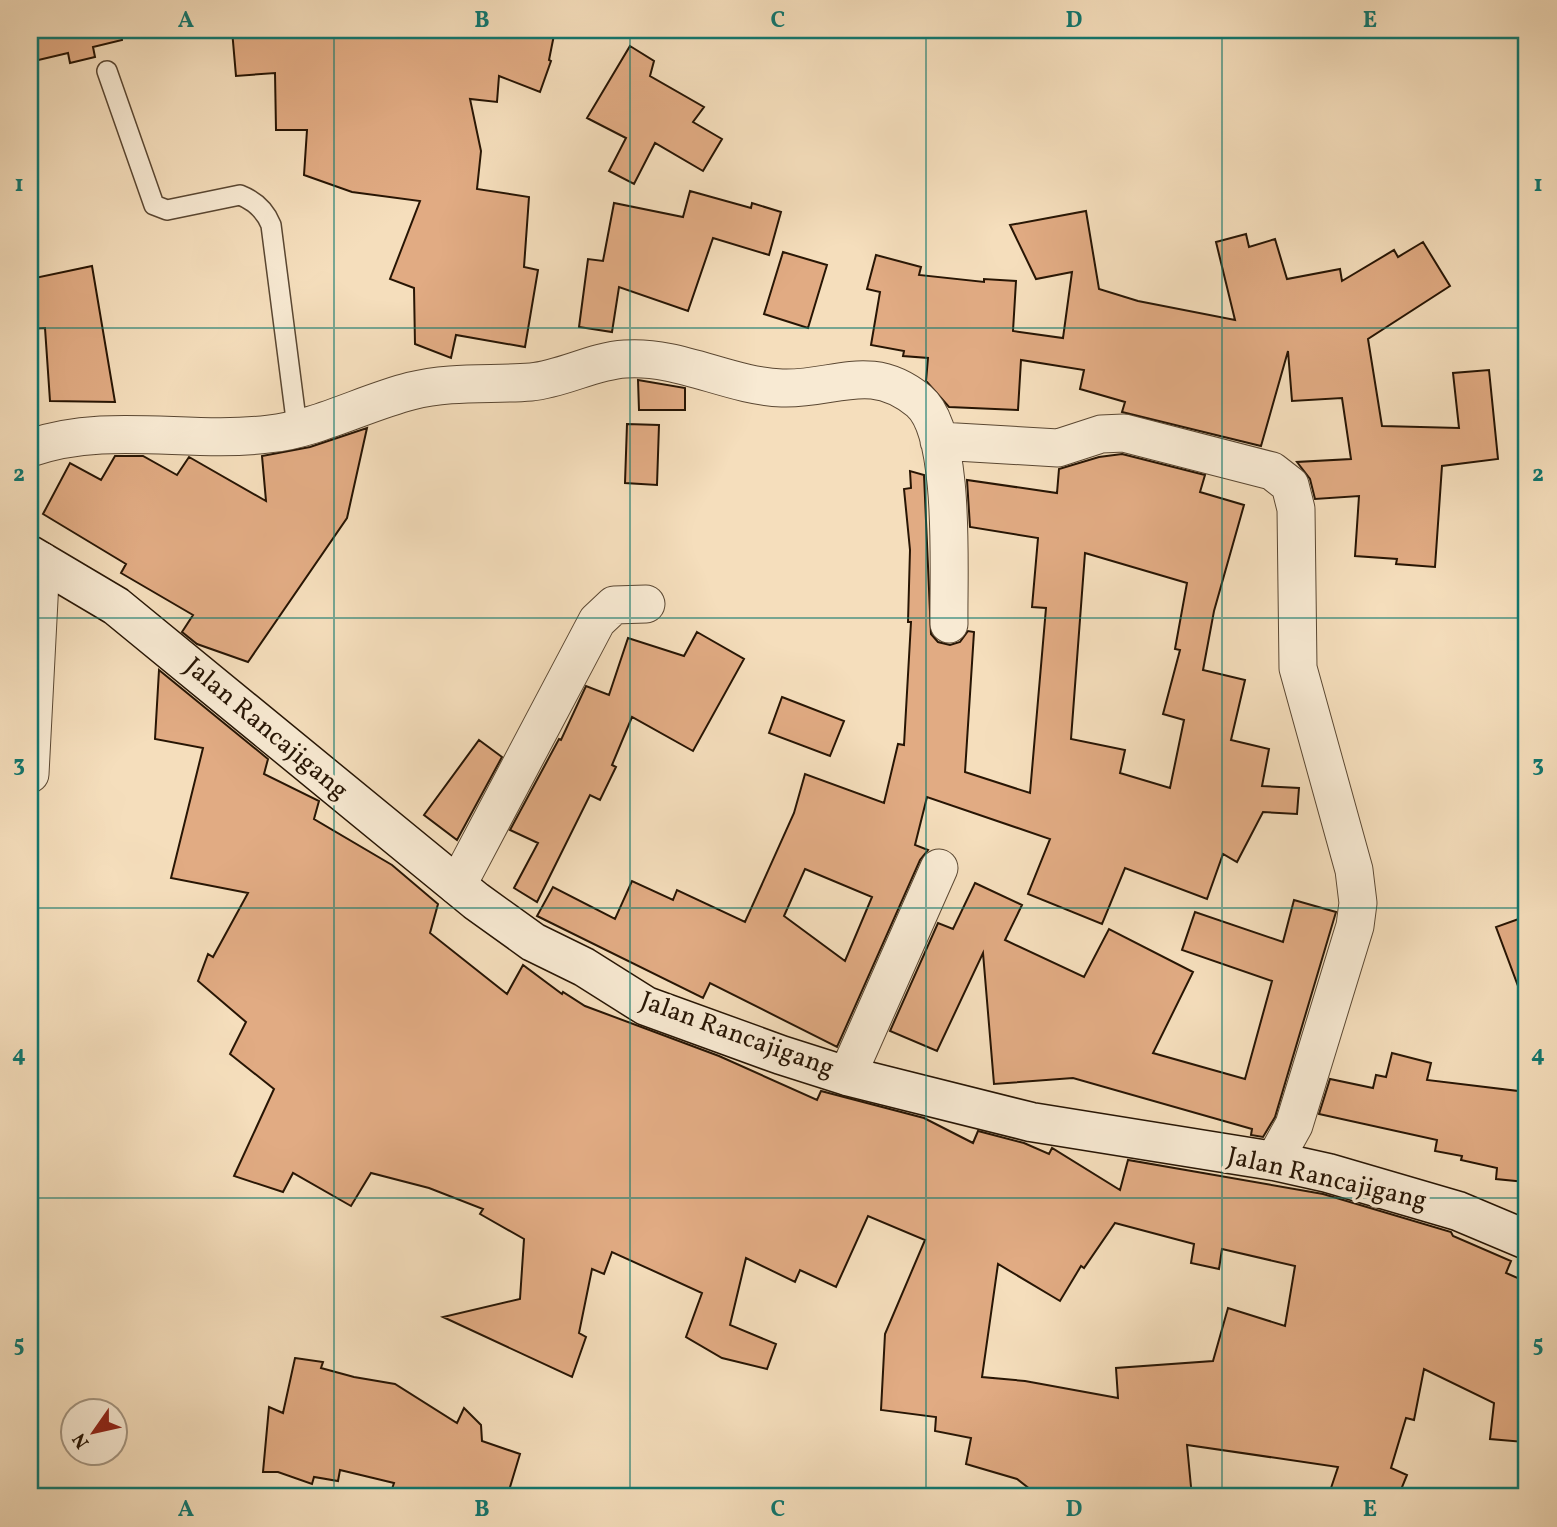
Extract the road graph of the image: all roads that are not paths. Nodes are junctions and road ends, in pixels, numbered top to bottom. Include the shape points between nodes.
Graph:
1 (107, 71) dead end
2 (298, 427) junction
3 (939, 440) junction
4 (30, 448) edge
5 (36, 558) edge
6 (646, 604) dead end
7 (949, 624) dead end
8 (30, 774) edge
9 (939, 868) dead end
10 (457, 886) junction
11 (847, 1076) junction
12 (1274, 1161) junction
13 (1526, 1232) edge

1 - 2 lane via 154,205 167,210 240,195 266,215
2 - 3 street via 411,391 534,382 625,359 671,363 778,388 875,379 920,402 933,420
2 - 4 street via 248,436 95,434
3 - 7 street via 944,464
3 - 12 street via 1058,449 1101,434 1124,433 1272,471 1290,485 1296,509 1298,668 1354,870 1358,903 1294,1125
5 - 8 street
5 - 10 main road, Jalan Rancajigang via 116,606
6 - 10 street via 614,605 597,621
9 - 11 street
10 - 11 main road, Jalan Rancajigang via 533,942 646,1006
11 - 12 main road, Jalan Rancajigang via 1031,1122
12 - 13 main road, Jalan Rancajigang via 1385,1188

